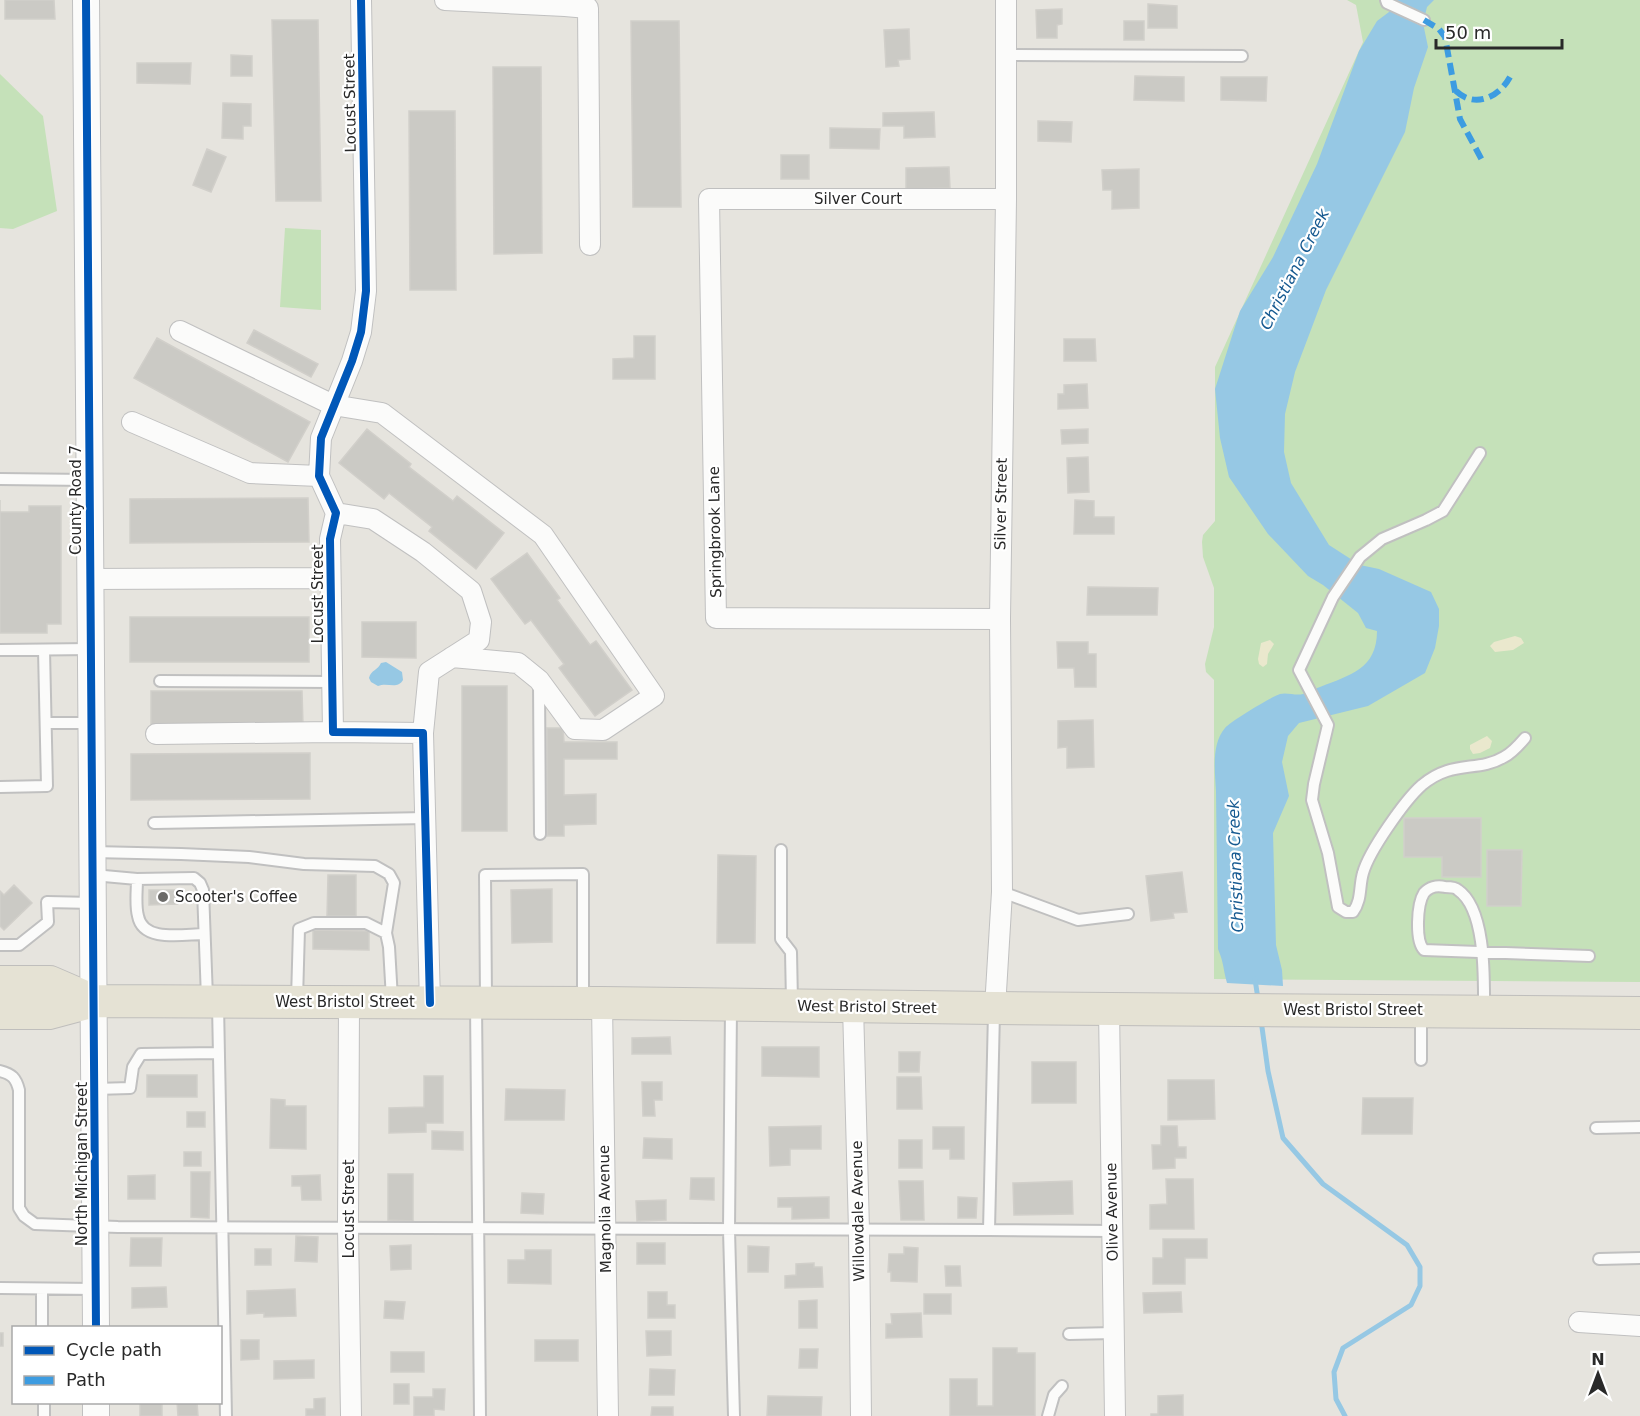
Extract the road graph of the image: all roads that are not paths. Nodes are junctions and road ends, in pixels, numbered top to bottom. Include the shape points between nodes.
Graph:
1 (86, 0) edge
2 (361, 0) edge
3 (445, 0) edge
4 (1006, 0) edge
5 (1387, 2) edge
6 (565, 3) edge
7 (1424, 20) dead end
8 (1006, 55) junction
9 (1242, 56) dead end
10 (709, 199) joint
11 (1006, 199) junction
12 (590, 245) dead end
13 (180, 331) dead end
14 (333, 405) junction
15 (132, 422) dead end
16 (1480, 453) dead end
17 (319, 476) junction
18 (0, 479) edge
19 (89, 480) junction
20 (336, 513) junction
21 (330, 578) junction
22 (90, 579) junction
23 (1000, 619) junction
24 (0, 650) edge
25 (44, 650) junction
26 (91, 650) junction
27 (452, 657) junction
28 (539, 680) junction
29 (160, 681) dead end
30 (332, 682) junction
31 (46, 723) junction
32 (90, 723) junction
33 (333, 732) junction
34 (423, 733) junction
35 (156, 734) dead end
36 (1524, 738) dead end
37 (0, 787) edge
38 (426, 818) junction
39 (154, 823) dead end
40 (540, 834) dead end
41 (780, 850) dead end
42 (93, 864) junction
43 (137, 879) junction
44 (1002, 892) junction
45 (93, 903) junction
46 (1128, 914) dead end
47 (386, 933) junction
48 (204, 934) junction
49 (0, 945) edge
50 (1483, 953) junction
51 (1589, 956) dead end
52 (0, 982) edge
53 (94, 1000) junction
54 (212, 1001) junction
55 (297, 1002) junction
56 (349, 1003) junction
57 (392, 1003) junction
58 (430, 1003) junction
59 (481, 1003) junction
60 (592, 1003) junction
61 (731, 1005) junction
62 (792, 1006) junction
63 (853, 1006) junction
64 (994, 1008) junction
65 (1109, 1009) junction
66 (1421, 1011) junction
67 (1485, 1012) junction
68 (0, 1013) edge
69 (1640, 1013) edge
70 (219, 1053) junction
71 (1421, 1060) dead end
72 (0, 1071) edge
73 (95, 1089) junction
74 (1640, 1127) edge
75 (1596, 1128) dead end
76 (97, 1226) junction
77 (223, 1228) junction
78 (348, 1228) junction
79 (478, 1228) junction
80 (605, 1229) junction
81 (729, 1230) junction
82 (859, 1230) junction
83 (990, 1230) junction
84 (1113, 1231) junction
85 (1640, 1258) edge
86 (1599, 1259) dead end
87 (0, 1288) edge
88 (42, 1289) junction
89 (96, 1289) junction
90 (1579, 1322) dead end
91 (42, 1326) edge
92 (96, 1326) edge
93 (1640, 1326) edge
94 (1114, 1333) junction
95 (1069, 1334) dead end
96 (1062, 1386) dead end
97 (226, 1416) edge
98 (351, 1416) edge
99 (480, 1416) edge
100 (608, 1416) edge
101 (734, 1416) edge
102 (861, 1416) edge
103 (1048, 1416) edge
104 (1115, 1416) edge

1 - 19 street, County Road 7
2 - 14 street, Locust Street via 366,291 358,342
3 - 6 street
4 - 8 street, Silver Street
5 - 7 lane
6 - 12 street via 588,8
8 - 9 lane
8 - 11 street, Silver Street
10 - 11 street, Silver Court
10 - 23 street, Springbrook Lane via 717,618
11 - 23 street, Silver Street
13 - 14 street
14 - 17 street, Locust Street via 321,438
14 - 28 street via 382,413 543,535 654,696 603,730 575,729
15 - 17 street via 250,473
16 - 36 lane via 1443,511 1398,530 1360,557 1333,597 1299,670 1328,724 1312,800 1328,853 1338,907 1353,912 1363,873 1377,844 1422,785 1451,768 1505,757
17 - 20 street, Locust Street
18 - 19 lane
19 - 22 street, County Road 7
20 - 21 street, Locust Street via 330,539
20 - 27 street via 372,519 423,552 471,591 481,622 479,640
21 - 22 street, Locust Street
21 - 30 street, Locust Street
22 - 26 street, County Road 7
23 - 44 street, Silver Street
24 - 25 lane
25 - 26 lane
25 - 31 lane
26 - 32 street, County Road 7
27 - 28 street via 518,663
27 - 34 street via 429,672
28 - 40 lane
29 - 30 lane
30 - 33 street, Locust Street
31 - 32 lane
31 - 37 lane via 47,786
32 - 42 street, County Road 7
33 - 34 street
33 - 35 street
34 - 38 street
38 - 39 lane
38 - 58 street
41 - 62 lane via 780,939 791,952
42 - 43 lane
42 - 45 street, County Road 7
42 - 47 lane via 181,854 375,866 389,873 394,883
43 - 48 lane via 137,916 147,931
43 - 48 lane via 194,878 200,882
44 - 46 lane via 1078,920
44 - 64 street, Silver Street
45 - 49 lane via 47,902 48,922 20,945
45 - 53 street, County Road 7
47 - 55 lane via 366,923 314,923 299,929
47 - 57 lane
48 - 54 lane
50 - 50 lane via 1470,902 1457,889 1437,885 1425,892 1420,904 1421,947
50 - 51 lane
50 - 67 lane
52 - 53 main road, West Bristol Street via 50,982
53 - 54 main road, West Bristol Street
53 - 68 main road, West Bristol Street via 49,1013
53 - 73 street, North Michigan Street
54 - 55 main road, West Bristol Street
54 - 70 lane
55 - 56 main road, West Bristol Street
56 - 57 main road, West Bristol Street
56 - 78 street, Locust Street
57 - 58 main road, West Bristol Street
58 - 59 main road, West Bristol Street
59 - 60 main road, West Bristol Street
59 - 60 lane via 485,875 583,874
59 - 79 lane
60 - 61 main road, West Bristol Street
60 - 80 street, Magnolia Avenue
61 - 62 main road, West Bristol Street
61 - 81 lane
62 - 63 main road, West Bristol Street
63 - 64 main road, West Bristol Street
63 - 82 street, Willowdale Avenue
64 - 65 main road, West Bristol Street
64 - 83 lane
65 - 66 main road, West Bristol Street
65 - 84 street, Olive Avenue
66 - 67 main road, West Bristol Street
66 - 71 lane
67 - 69 main road, West Bristol Street
70 - 73 lane via 141,1054 133,1067 130,1088
70 - 77 lane
72 - 76 lane via 12,1075 20,1090 20,1208 24,1216 35,1224
73 - 76 street, North Michigan Street
74 - 75 lane
76 - 77 lane
76 - 89 street, North Michigan Street
77 - 78 lane
77 - 97 lane
78 - 79 lane
78 - 98 street, Locust Street
79 - 80 lane
79 - 99 lane
80 - 81 lane
80 - 100 street, Magnolia Avenue
81 - 82 lane
81 - 101 lane
82 - 83 lane
82 - 102 street, Willowdale Avenue
83 - 84 lane
84 - 94 street, Olive Avenue
85 - 86 lane
87 - 88 lane
88 - 89 lane
88 - 91 lane
89 - 92 street, North Michigan Street
90 - 93 street
94 - 95 lane
94 - 104 street, Olive Avenue
96 - 103 lane via 1054,1395

